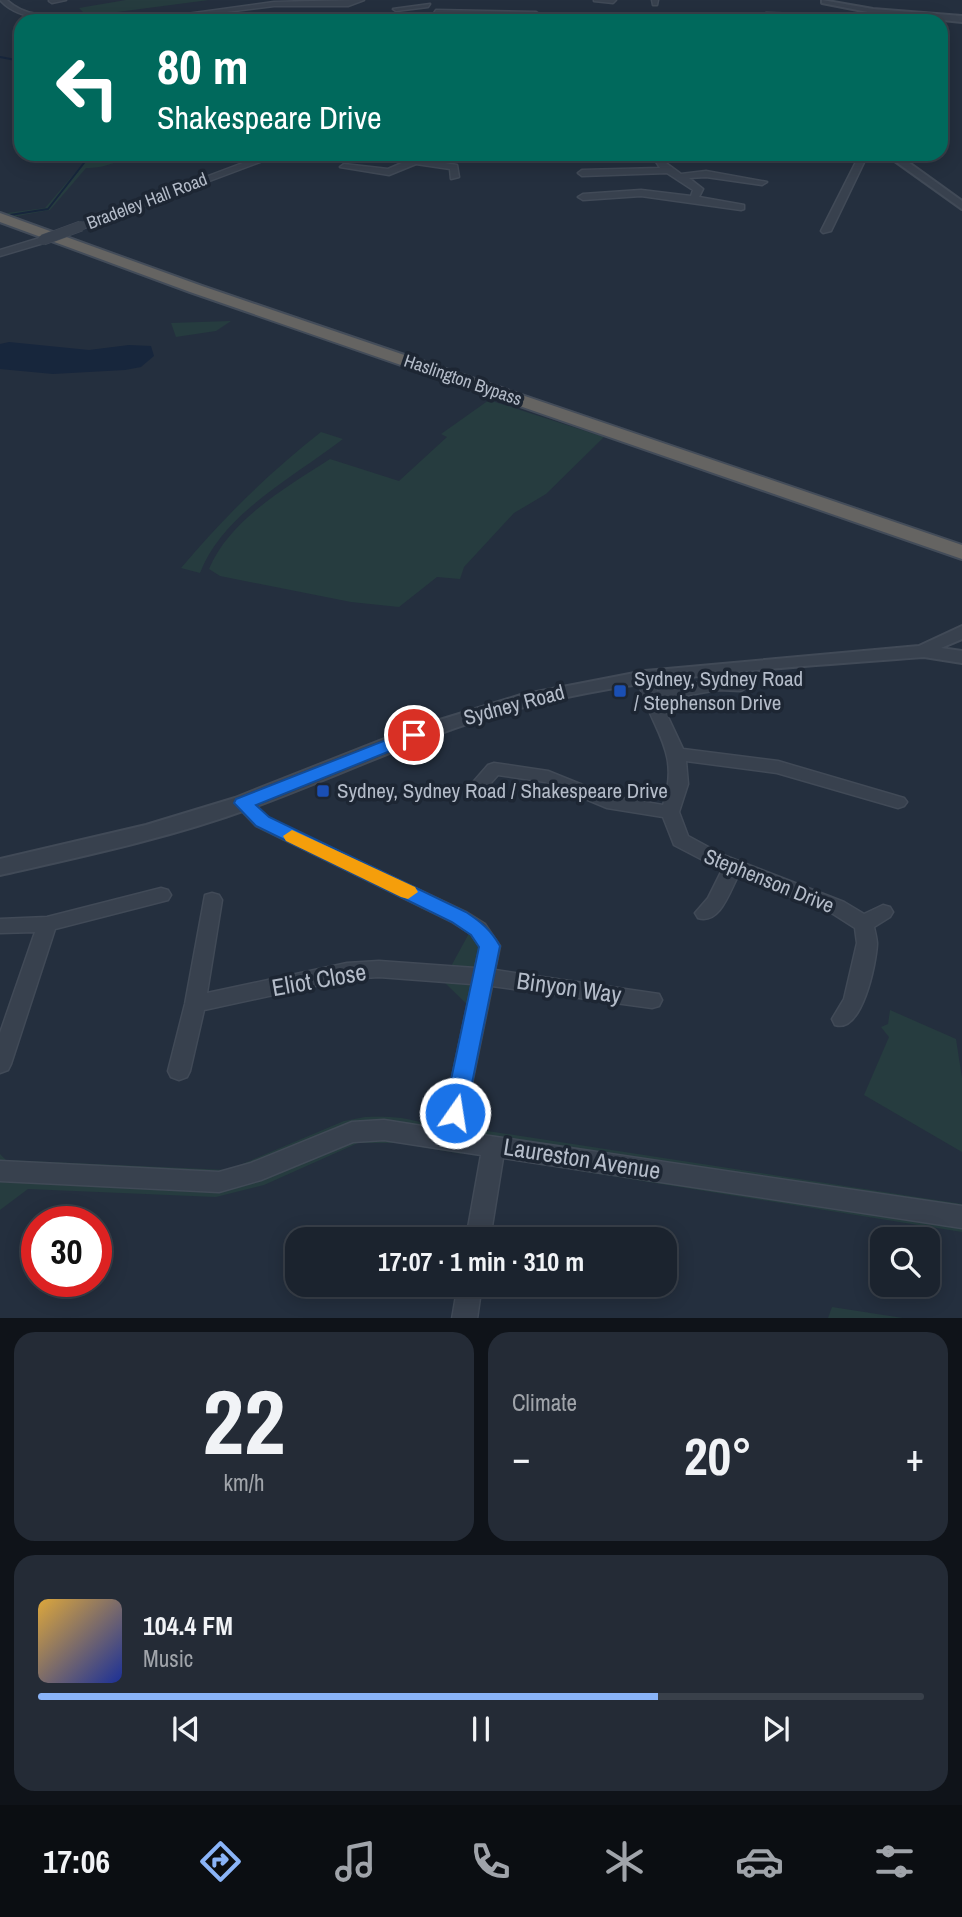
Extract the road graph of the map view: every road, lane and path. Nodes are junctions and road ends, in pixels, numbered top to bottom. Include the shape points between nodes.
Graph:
1 (3, 0) edge
2 (63, 0) edge
3 (494, 0) edge
4 (52, 1) edge
5 (597, 1) edge
6 (613, 1) edge
7 (824, 1) edge
8 (310, 2) edge
9 (196, 3) dead end
10 (427, 3) edge
11 (355, 4) edge
12 (151, 8) dead end
13 (396, 9) dead end
14 (213, 12) junction
15 (436, 12) joint
16 (490, 13) junction
17 (25, 14) edge
18 (160, 14) edge
19 (193, 14) edge
20 (536, 14) dead end
21 (906, 14) edge
22 (254, 161) edge
23 (410, 161) edge
24 (429, 161) edge
25 (660, 161) edge
26 (860, 161) edge
27 (900, 161) edge
28 (344, 167) dead end
29 (667, 170) junction
30 (582, 173) dead end
31 (683, 176) junction
32 (454, 177) dead end
33 (762, 182) dead end
34 (583, 197) dead end
35 (694, 199) junction
36 (962, 206) edge
37 (741, 207) dead end
38 (0, 217) edge
39 (825, 231) dead end
40 (0, 253) edge
41 (927, 541) junction
42 (962, 552) edge
43 (962, 569) edge
44 (962, 632) edge
45 (924, 651) junction
46 (962, 657) edge
47 (741, 686) dead end
48 (648, 687) junction
49 (677, 754) junction
50 (477, 788) dead end
51 (898, 802) dead end
52 (243, 803) junction
53 (670, 812) junction
54 (733, 866) junction
55 (0, 867) edge
56 (161, 895) dead end
57 (212, 900) dead end
58 (883, 912) dead end
59 (705, 913) dead end
60 (47, 924) junction
61 (864, 925) junction
62 (0, 926) edge
63 (486, 977) junction
64 (652, 1000) dead end
65 (195, 1004) junction
66 (842, 1019) dead end
67 (0, 1064) edge
68 (179, 1071) dead end
69 (450, 1138) junction
70 (494, 1146) junction
71 (1, 1177) edge
72 (962, 1217) edge
73 (480, 1227) edge
74 (468, 1297) edge
75 (464, 1318) edge

1 - 17 street via 9,8
2 - 4 street
3 - 16 street
5 - 6 street
7 - 21 street
8 - 11 street
8 - 14 street
9 - 14 street
10 - 13 street
10 - 15 street
12 - 18 street
14 - 19 street
15 - 16 street
16 - 20 street
22 - 40 street, Bradeley Hall Road, bridge
23 - 28 street via 389,172
24 - 32 street via 454,167
25 - 29 street
26 - 39 street
27 - 36 street
29 - 30 street
29 - 31 street
31 - 33 street via 706,174
31 - 35 street via 698,189
34 - 35 street via 641,193
35 - 37 street
38 - 41 highway, Haslington Bypass
41 - 42 highway, Haslington Bypass
41 - 43 highway, Haslington Bypass
44 - 45 street, Sydney Road
45 - 46 street, Sydney Road
45 - 48 street, Sydney Road
47 - 48 street, Sydney Road
48 - 49 street
48 - 52 street, Sydney Road via 521,701 414,735
49 - 51 street via 778,768
49 - 53 street via 679,784
50 - 53 street via 494,769 515,770 566,783 607,802
52 - 55 street, Sydney Road via 148,834
52 - 63 street via 262,822 478,929 490,946
53 - 54 street, Stephenson Drive via 685,845
54 - 59 street
54 - 61 street, Stephenson Drive via 825,902
56 - 60 street
57 - 65 street
58 - 61 street
60 - 62 street
60 - 67 street
61 - 66 street via 867,943 854,1001
63 - 64 street, Binyon Way
63 - 65 street, Eliot Close via 347,971
63 - 69 street
65 - 68 street
69 - 70 street, Laureston Avenue
69 - 71 street, Laureston Avenue via 384,1130 352,1132 253,1173 219,1182
70 - 72 street, Laureston Avenue
70 - 73 street
74 - 75 street

